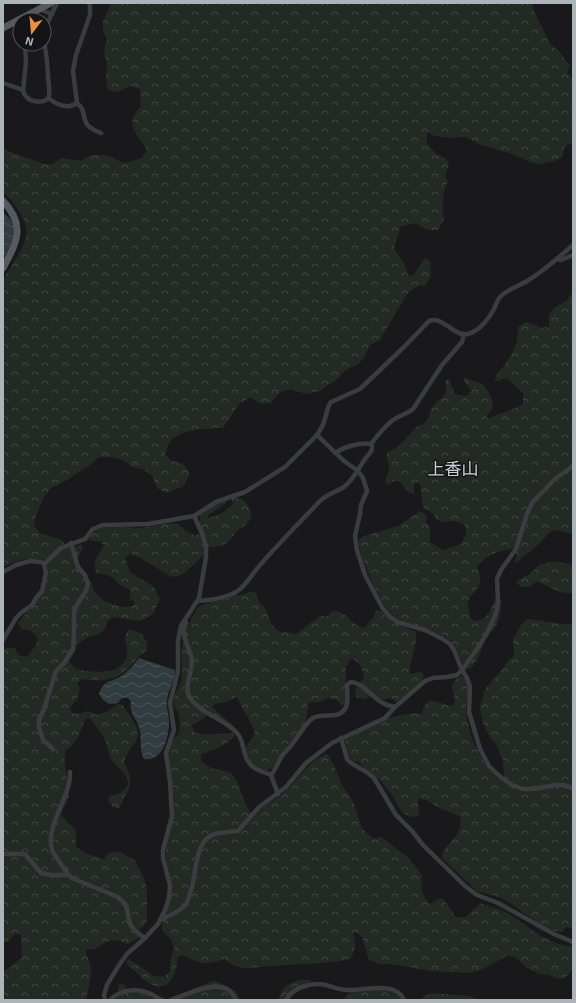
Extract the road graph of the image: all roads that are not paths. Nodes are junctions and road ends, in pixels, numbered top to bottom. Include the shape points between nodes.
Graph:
1 (51, 3) edge
2 (58, 3) edge
3 (88, 3) edge
4 (42, 8) junction
5 (36, 12) edge
6 (47, 12) edge
7 (52, 14) edge
8 (26, 52) edge
9 (46, 52) edge
10 (3, 83) edge
11 (23, 90) junction
12 (48, 98) junction
13 (77, 103) junction
14 (101, 133) dead end
15 (3, 200) edge
16 (573, 245) edge
17 (573, 255) edge
18 (557, 259) junction
19 (3, 268) edge
20 (464, 334) junction
21 (317, 435) junction
22 (370, 444) junction
23 (335, 453) junction
24 (573, 466) edge
25 (358, 471) junction
26 (194, 516) junction
27 (71, 543) junction
28 (44, 564) junction
29 (3, 572) edge
30 (198, 601) junction
31 (191, 611) junction
32 (3, 640) edge
33 (462, 670) junction
34 (395, 707) junction
35 (341, 738) junction
36 (52, 748) dead end
37 (70, 772) dead end
38 (271, 775) junction
39 (573, 788) edge
40 (278, 794) junction
41 (3, 854) edge
42 (68, 875) junction
43 (162, 918) junction
44 (145, 938) junction
45 (573, 942) edge
46 (105, 1000) edge
47 (110, 1000) edge
48 (162, 1000) edge
49 (171, 1000) edge
50 (236, 1000) edge
51 (286, 1000) edge
52 (404, 1000) edge

1 - 4 main road
2 - 7 street
3 - 13 street via 90,15 73,71
4 - 5 main road
4 - 6 street
8 - 11 street
9 - 12 street via 50,89
10 - 11 street
11 - 12 street via 26,97 32,101 43,102
12 - 13 street via 64,106
13 - 14 street via 88,127
15 - 19 main road via 15,217 18,228 14,248
16 - 18 street
17 - 18 street
18 - 20 street via 500,297 487,320 468,334
20 - 21 street via 436,320 428,321 360,389 331,402
20 - 22 street via 462,342 442,365 413,409 393,420
21 - 23 street
21 - 26 street via 285,467 273,475 245,492 216,502
22 - 23 street via 348,447
22 - 25 street via 371,452
23 - 25 street
24 - 33 street via 555,479 532,503 516,549 497,579 498,601 494,618 486,635
25 - 30 street via 346,486 320,501 239,590 214,599
25 - 33 street via 367,491 360,504 355,544 366,575 382,607 398,622 425,630 450,644
26 - 27 street via 148,524 103,526 93,529 85,539
26 - 30 street via 206,547
27 - 28 street via 61,548
27 - 36 street via 78,567 88,584 74,614 73,649 56,671 39,720 43,740
28 - 29 street via 30,561
28 - 32 street via 46,573 42,591 32,605 16,618
30 - 31 street
31 - 38 street via 184,625 192,659 188,688 190,697 197,706 236,731 241,737 250,765
31 - 43 street via 184,619 179,634 178,671 170,703 174,730 166,753 172,816 163,850 170,886
33 - 34 street via 457,675 447,678 425,681
33 - 39 street via 470,687 469,712 480,749 489,766 512,785 523,789 556,785
34 - 35 street via 385,718
34 - 38 street via 382,703 362,686 350,682 347,685 347,705 344,711 338,715 318,716 310,720 283,754
35 - 40 street via 314,756
35 - 45 street via 350,763 374,778 396,814 465,886 477,895 498,903
37 - 42 street via 71,778 52,830 52,850
38 - 40 street
40 - 43 street via 259,807 238,831 215,833 204,840 186,904 178,911
41 - 42 street via 24,854 41,873
42 - 44 street via 118,897 126,905 130,924
43 - 44 street
44 - 46 street via 119,965 105,989
47 - 48 street via 129,990 146,992
49 - 50 street via 212,987 229,990
51 - 52 street via 295,990 317,984 347,990 388,989 399,993

